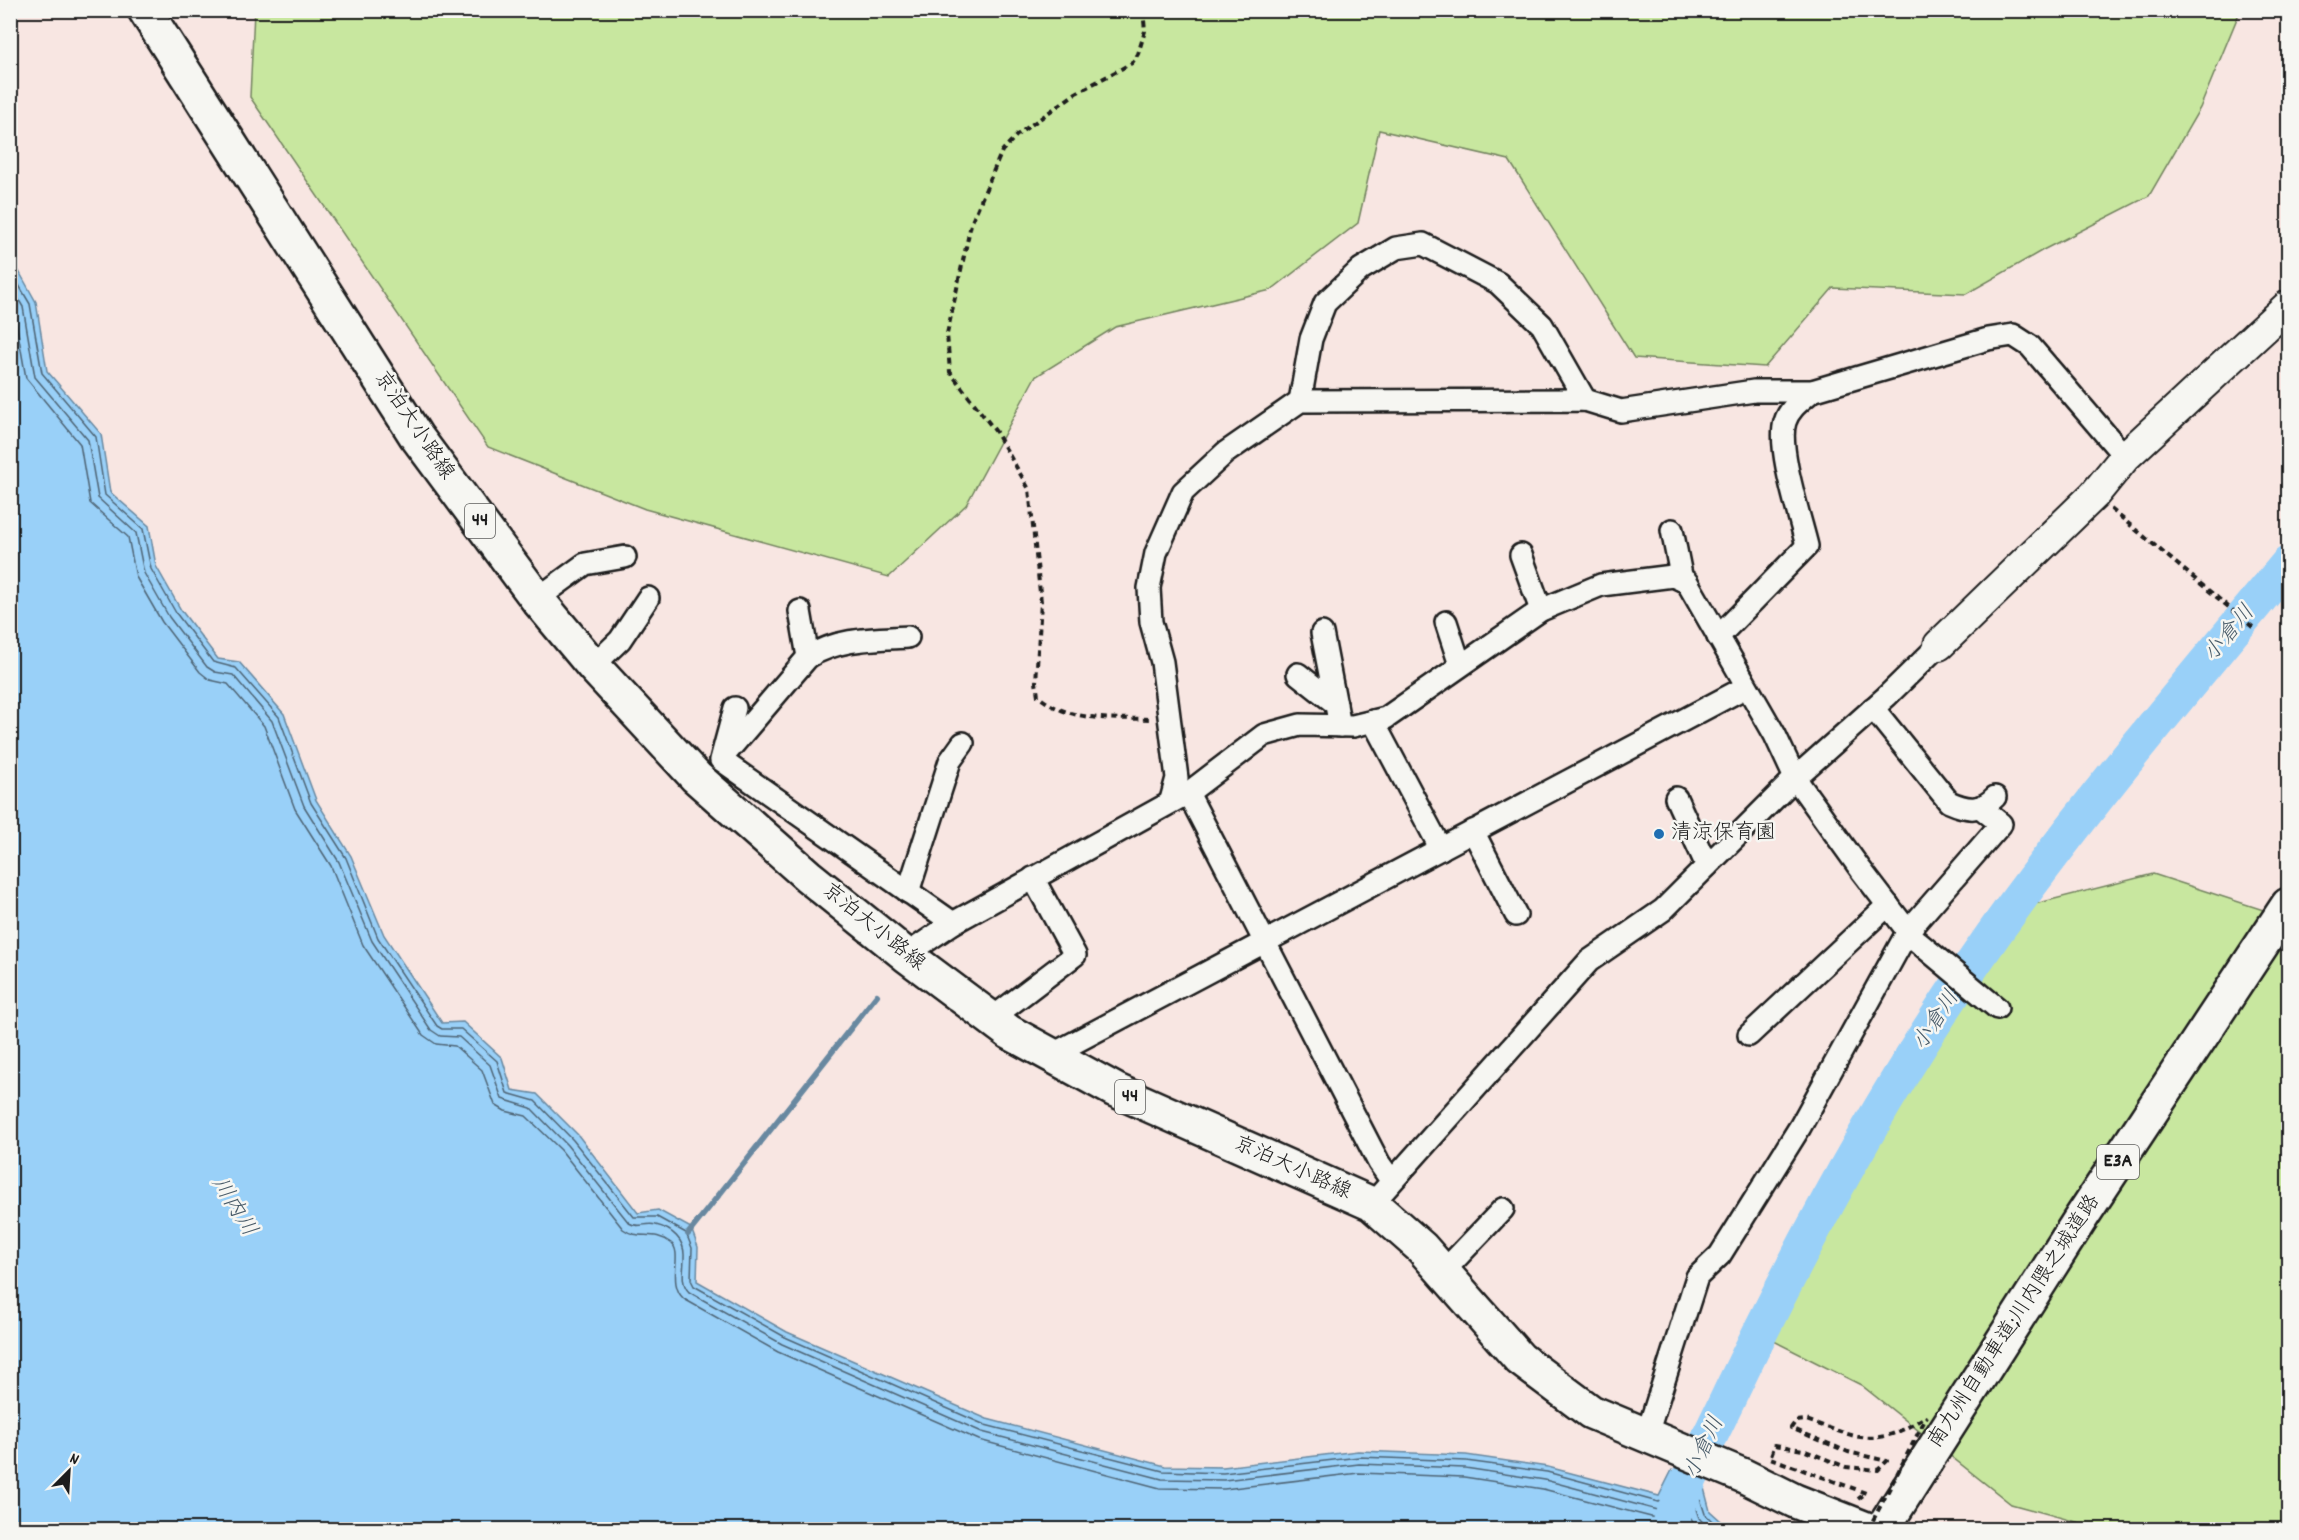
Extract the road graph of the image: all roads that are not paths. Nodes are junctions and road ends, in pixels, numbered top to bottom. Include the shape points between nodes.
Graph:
1 (145, 10) edge
2 (2289, 306) edge
3 (1812, 391) junction
4 (1585, 400) junction
5 (1300, 401) junction
6 (2125, 457) junction
7 (1672, 530) dead end
8 (1521, 555) dead end
9 (625, 556) dead end
10 (1682, 580) junction
11 (648, 598) dead end
12 (537, 599) junction
13 (1541, 610) junction
14 (800, 611) dead end
15 (1446, 622) dead end
16 (1322, 633) dead end
17 (908, 637) dead end
18 (1718, 637) junction
19 (1939, 645) joint
20 (808, 657) junction
21 (1460, 665) junction
22 (592, 666) junction
23 (1298, 674) dead end
24 (1746, 687) junction
25 (1336, 704) junction
26 (735, 708) dead end
27 (1873, 708) junction
28 (1373, 721) junction
29 (1340, 726) junction
30 (963, 743) dead end
31 (713, 772) junction
32 (1795, 778) junction
33 (1179, 796) junction
34 (1676, 798) dead end
35 (1473, 831) junction
36 (1441, 849) junction
37 (1707, 866) junction
38 (1033, 878) junction
39 (908, 892) junction
40 (1888, 905) junction
41 (2289, 905) edge
42 (1516, 915) dead end
43 (953, 923) junction
44 (1911, 934) junction
45 (1265, 942) junction
46 (906, 955) junction
47 (1997, 1008) dead end
48 (992, 1019) junction
49 (1749, 1035) dead end
50 (1051, 1055) junction
51 (1382, 1192) junction
52 (1503, 1209) dead end
53 (1443, 1272) junction
54 (1646, 1437) junction
55 (1864, 1520) edge
56 (1882, 1530) edge

1 - 12 main road, 京泊大小路線 / 44 via 416,436
2 - 6 street
3 - 4 street via 1754,392 1621,411
3 - 6 street via 2013,335 2030,346
3 - 18 street via 1791,408 1783,441 1807,546
4 - 5 street
4 - 5 street via 1542,326 1506,290 1423,244 1396,248 1361,269 1325,303 1311,339
5 - 33 street via 1225,453 1183,492 1155,553 1149,588 1151,622 1162,662
6 - 19 street via 2094,495
7 - 10 street
8 - 13 street
9 - 12 street via 585,564
10 - 13 street via 1673,576 1601,585
10 - 18 street via 1687,582
11 - 22 street via 620,640
12 - 22 main road, 京泊大小路線 / 44
13 - 21 street
14 - 20 street
15 - 21 street
16 - 25 street
17 - 20 street via 856,640 823,648
18 - 24 street
19 - 27 street
20 - 31 street via 745,728
21 - 28 street via 1386,718
22 - 31 main road, 京泊大小路線 / 44
23 - 25 street
24 - 32 street
24 - 35 street
25 - 29 street
26 - 31 street
27 - 32 street
27 - 44 street via 1949,802 1963,808 1988,802 2001,824
28 - 29 street
28 - 36 street
29 - 33 street via 1300,725 1264,735
30 - 39 street via 950,761
31 - 39 street
31 - 46 main road, 京泊大小路線 / 44 via 808,876
32 - 37 street
32 - 40 street
33 - 38 street
33 - 45 street
34 - 37 street
35 - 36 street
35 - 42 street
36 - 45 street
37 - 51 street via 1663,910 1589,961
38 - 43 street
38 - 48 street via 1075,955
39 - 43 street
40 - 44 street
40 - 49 street
41 - 56 main road, 南九州自動車道;川内隈之城道路 / E3A via 2085,1211 1940,1419
43 - 46 street
44 - 47 street
44 - 54 street via 1800,1128 1720,1255 1697,1277
45 - 50 street
45 - 51 street via 1379,1163
46 - 48 main road, 京泊大小路線 / 44
48 - 50 main road, 京泊大小路線 / 44
50 - 51 main road, 京泊大小路線 / 44 via 1115,1090
51 - 53 main road, 京泊大小路線 / 44
52 - 53 street
53 - 54 main road, 京泊大小路線 / 44 via 1520,1359 1590,1412
54 - 55 main road, 京泊大小路線 / 44 via 1795,1501

